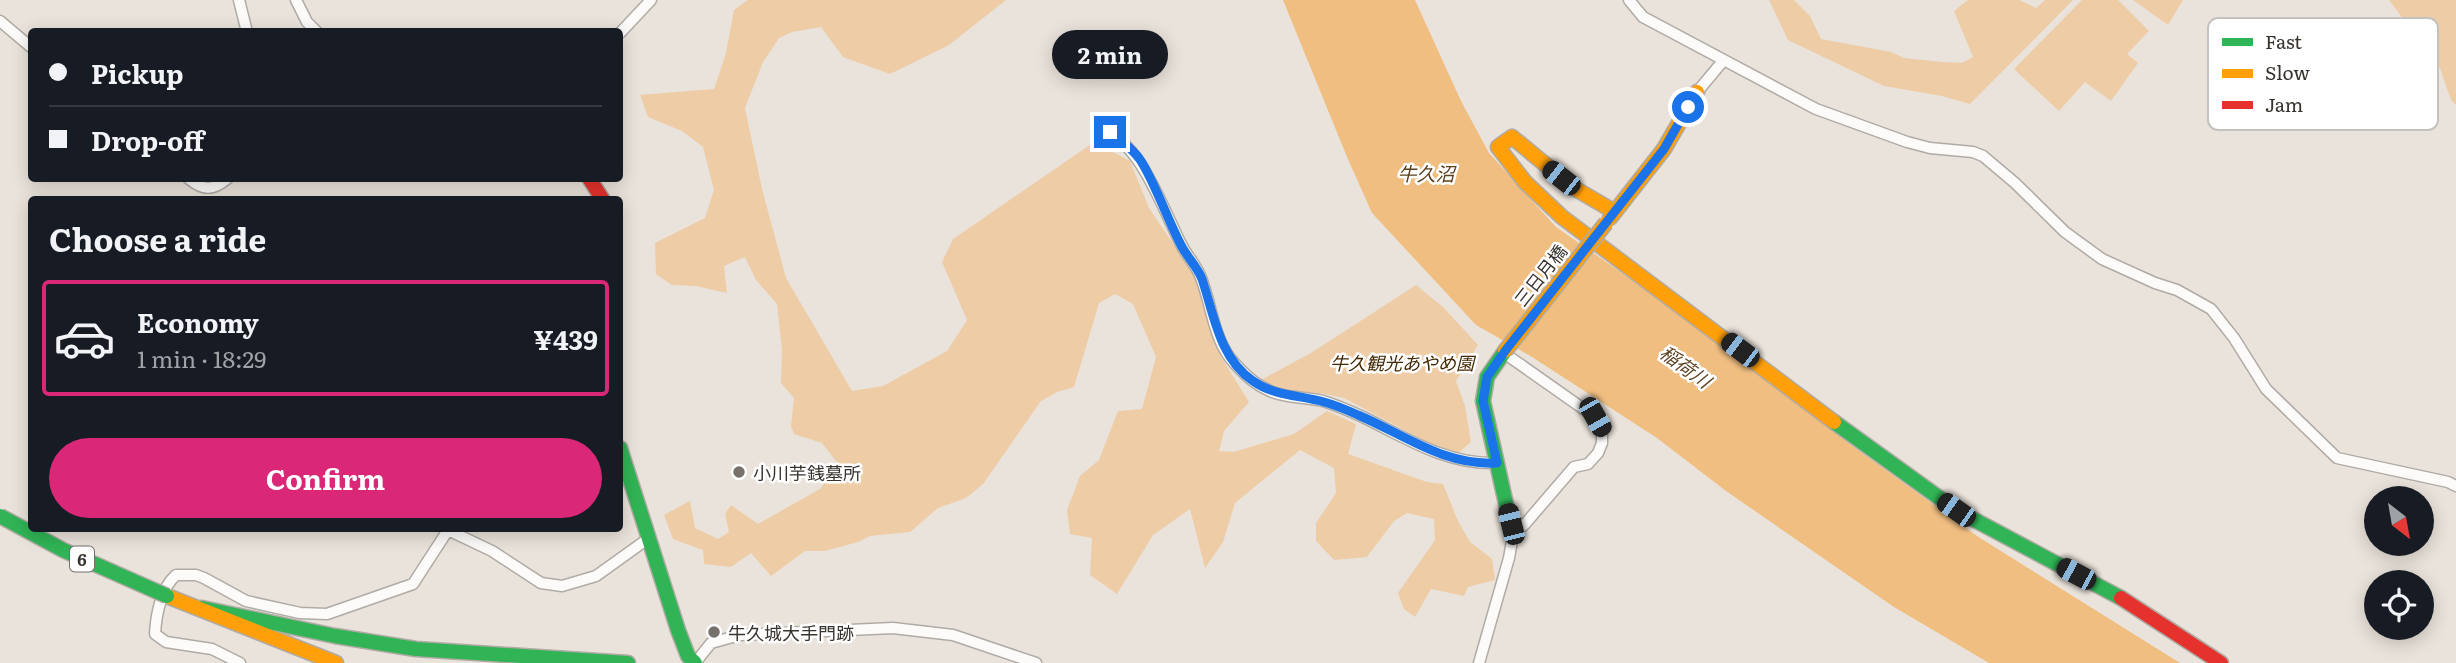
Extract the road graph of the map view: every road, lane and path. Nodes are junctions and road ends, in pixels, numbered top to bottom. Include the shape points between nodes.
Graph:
1 (239, 0) edge
2 (296, 0) edge
3 (651, 0) edge
4 (1629, 0) edge
5 (0, 21) edge
6 (246, 28) edge
7 (313, 28) edge
8 (623, 30) edge
9 (28, 45) edge
10 (1723, 61) junction
11 (1697, 92) joint
12 (1102, 131) dead end
13 (193, 182) edge
14 (222, 182) edge
15 (1610, 218) junction
16 (1504, 352) junction
17 (623, 457) edge
18 (1497, 463) junction
19 (2456, 486) edge
20 (0, 516) edge
21 (28, 531) edge
22 (30, 532) edge
23 (447, 532) edge
24 (452, 532) edge
25 (1513, 535) junction
26 (649, 538) junction
27 (202, 608) junction
28 (240, 663) edge
29 (336, 663) edge
30 (628, 663) edge
31 (695, 663) edge
32 (1037, 663) edge
33 (1479, 663) edge
34 (2221, 663) edge

1 - 6 street
2 - 7 street
3 - 8 street
4 - 10 street via 1643,17
5 - 9 street
10 - 11 street
10 - 19 street via 1816,109 1907,142 1983,156 2065,232 2102,259 2211,309 2266,389 2337,458
11 - 15 main road, 三日月橋 via 1664,149
12 - 18 street via 1122,140 1140,160 1201,276 1229,356 1250,380 1268,391 1360,415 1449,458
13 - 14 street via 211,189
15 - 16 main road, 三日月橋, bridge
15 - 34 main road via 1512,137 1498,147 1525,182 1562,217 1956,510 2123,599
16 - 18 main road, 三日月橋 via 1487,377 1483,401
16 - 25 street via 1595,417 1602,430 1598,453 1588,464 1574,467
17 - 26 main road
18 - 25 main road, 三日月橋
20 - 21 main road, 6, bridge
22 - 27 main road, 6, bridge
23 - 28 street via 413,584 327,614 246,601 204,578 176,575 157,613 155,634 166,642 212,649
24 - 26 street via 541,583 562,586 596,576
25 - 33 street
26 - 31 main road via 682,640
27 - 29 main road
27 - 30 main road via 412,648
31 - 32 street via 711,643 740,635 893,628 953,635

